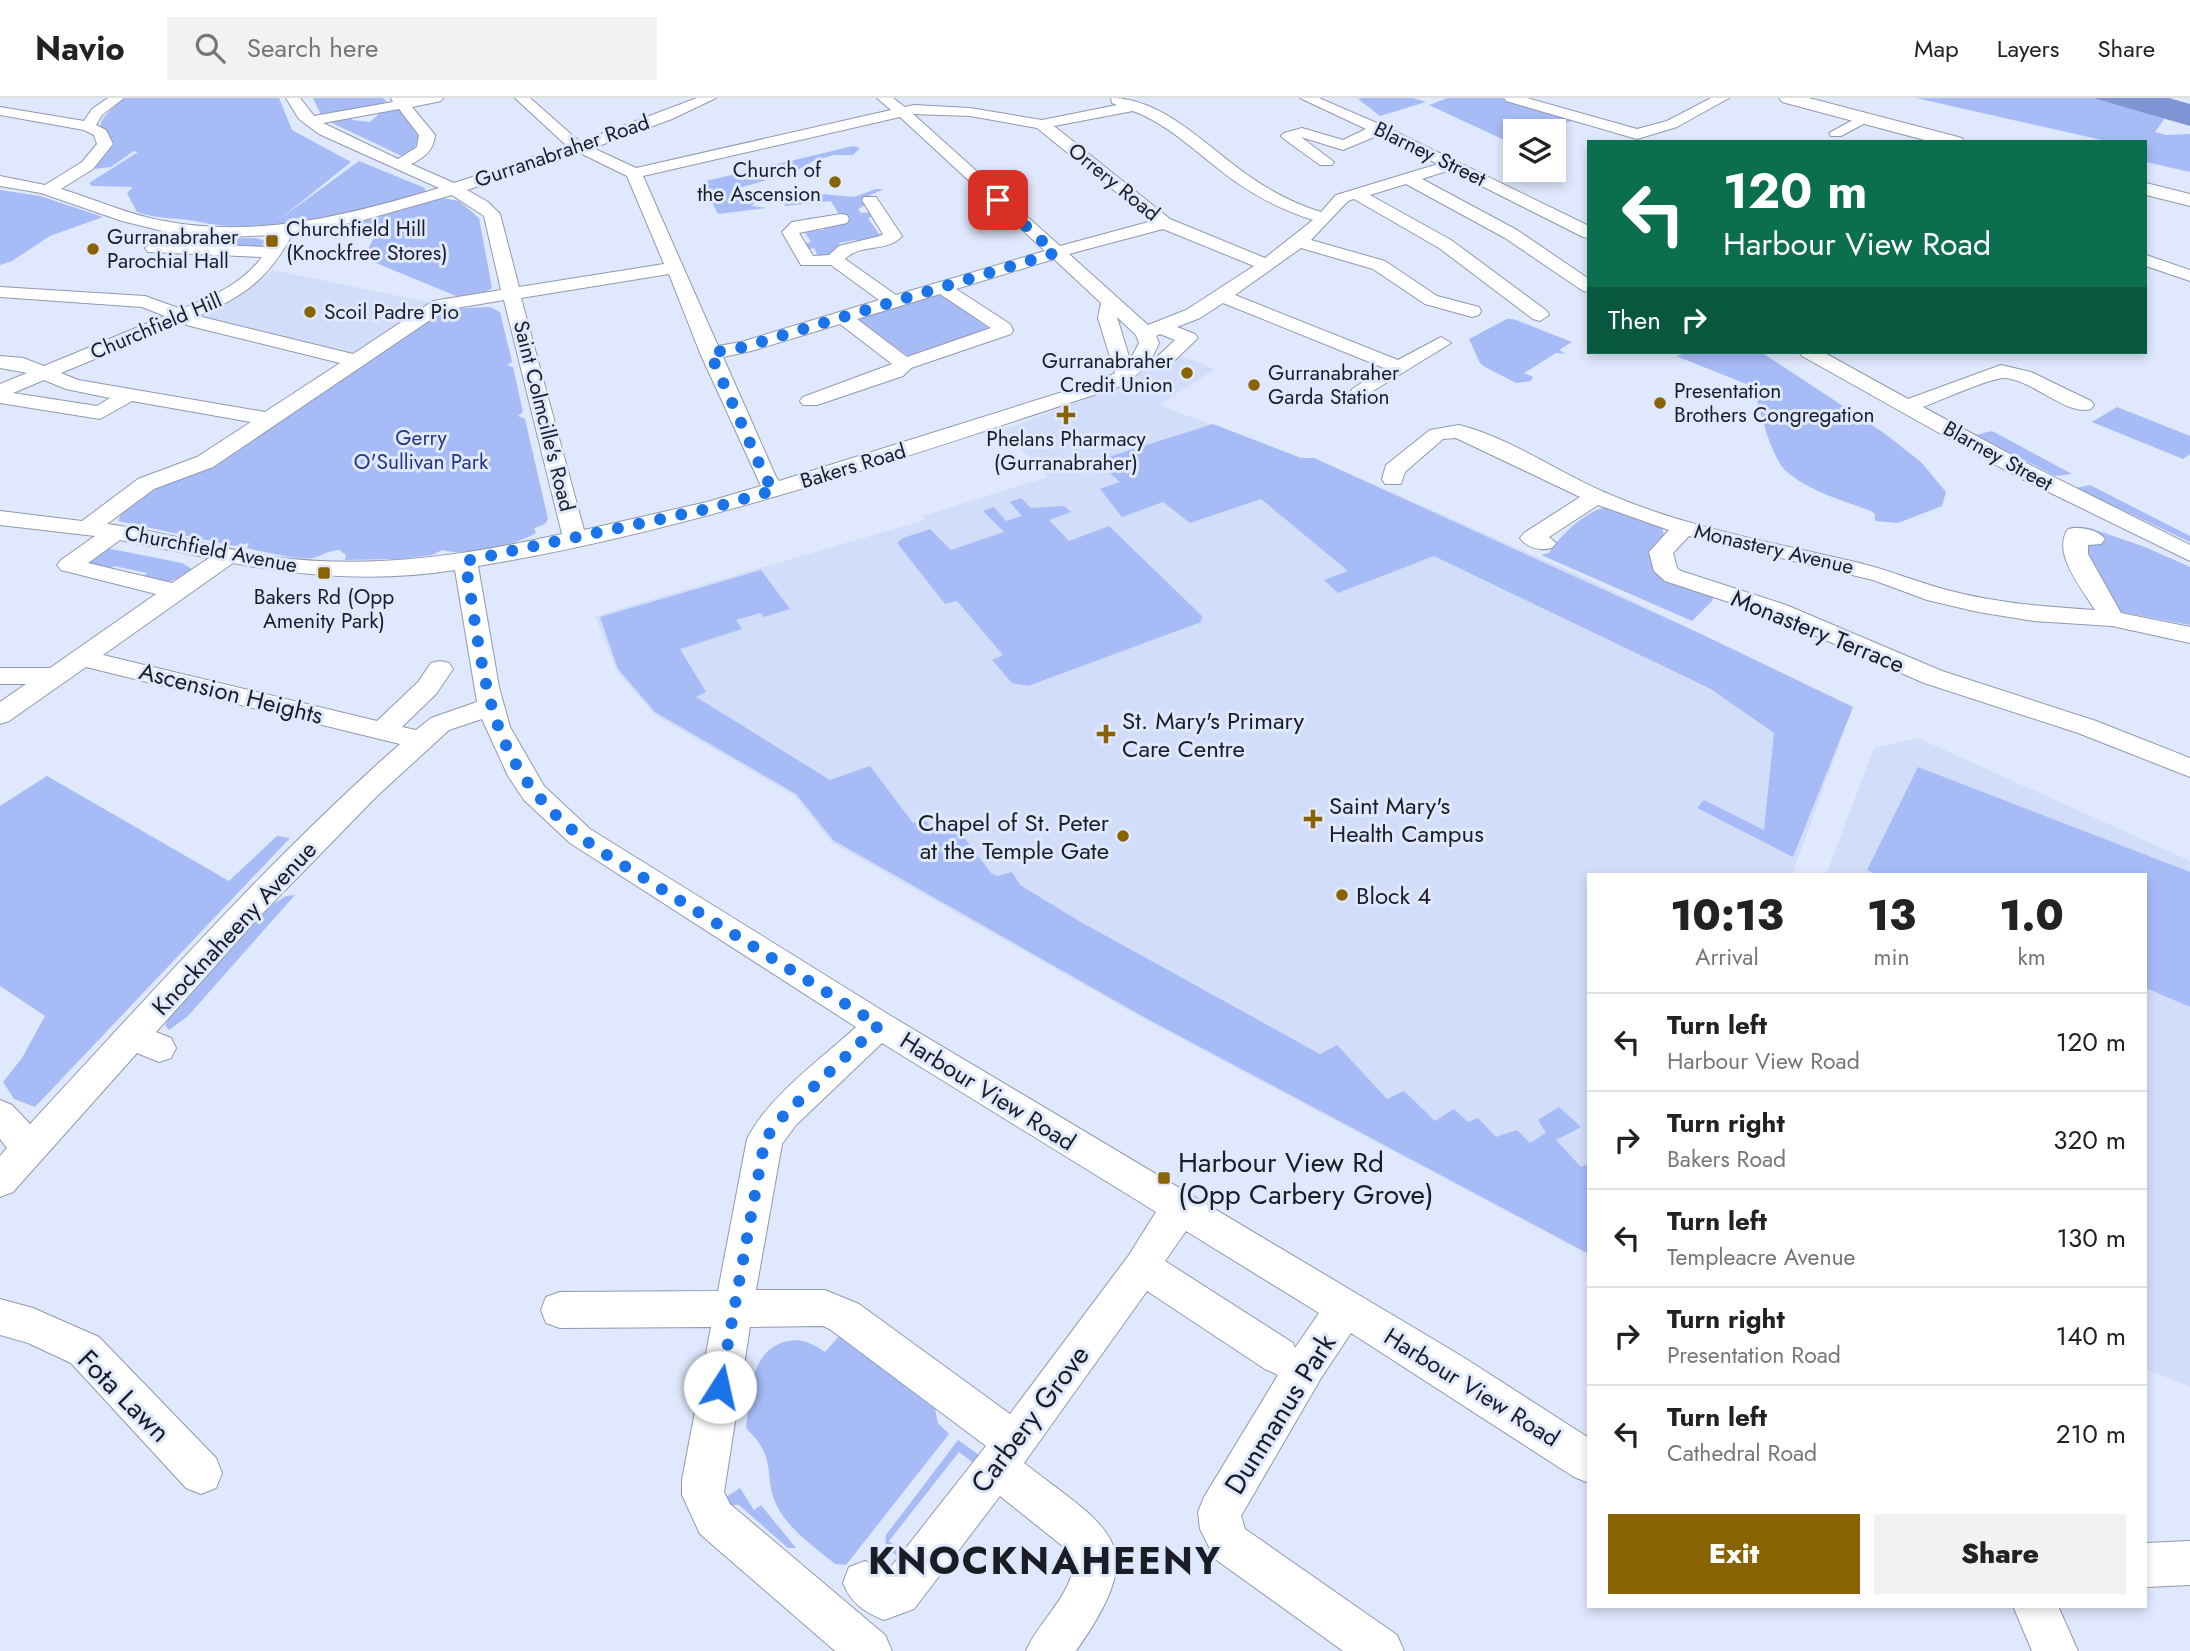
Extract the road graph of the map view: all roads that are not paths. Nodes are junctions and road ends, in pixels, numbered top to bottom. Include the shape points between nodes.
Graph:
1 (117, 98) edge
2 (293, 98) edge
3 (304, 98) edge
4 (436, 98) edge
5 (522, 98) edge
6 (709, 98) edge
7 (884, 98) edge
8 (1109, 98) edge
9 (1307, 98) edge
10 (1511, 98) edge
11 (1722, 98) edge
12 (1788, 98) edge
13 (400, 101) edge
14 (658, 103) dead end
15 (1135, 106) junction
16 (680, 110) junction
17 (0, 111) edge
18 (903, 111) junction
19 (1864, 118) junction
20 (312, 121) junction
21 (1042, 124) junction
22 (88, 125) junction
23 (1381, 130) junction
24 (1836, 133) dead end
25 (1947, 140) edge
26 (579, 147) junction
27 (1325, 157) dead end
28 (397, 165) junction
29 (1451, 165) junction
30 (634, 173) junction
31 (1406, 177) junction
32 (0, 181) edge
33 (491, 182) dead end
34 (2147, 188) edge
35 (453, 189) junction
36 (47, 190) junction
37 (1355, 193) junction
38 (2190, 200) edge
39 (477, 202) junction
40 (868, 206) dead end
41 (1324, 218) junction
42 (841, 219) dead end
43 (1164, 223) junction
44 (184, 229) junction
45 (287, 229) junction
46 (1587, 232) edge
47 (1299, 242) junction
48 (1339, 246) junction
49 (274, 252) junction
50 (1055, 253) junction
51 (1378, 253) dead end
52 (835, 260) junction
53 (2147, 260) edge
54 (1268, 265) junction
55 (673, 268) junction
56 (235, 272) dead end
57 (261, 273) junction
58 (2190, 276) edge
59 (1587, 286) edge
60 (942, 287) junction
61 (0, 292) edge
62 (513, 294) junction
63 (1222, 296) junction
64 (893, 302) junction
65 (1110, 303) junction
66 (1472, 311) dead end
67 (1540, 314) dead end
68 (180, 316) junction
69 (843, 317) junction
70 (1154, 330) junction
71 (1441, 343) dead end
72 (710, 353) junction
73 (1813, 354) edge
74 (1168, 356) dead end
75 (356, 361) junction
76 (0, 362) edge
77 (904, 364) junction
78 (1399, 367) junction
79 (43, 373) junction
80 (1126, 374) junction
81 (1362, 390) dead end
82 (0, 391) edge
83 (127, 396) junction
84 (0, 397) edge
85 (810, 401) dead end
86 (2084, 405) dead end
87 (1908, 406) junction
88 (268, 419) junction
89 (1393, 479) dead end
90 (775, 490) junction
91 (1595, 497) junction
92 (0, 518) edge
93 (88, 527) junction
94 (1684, 528) junction
95 (116, 532) junction
96 (2085, 537) dead end
97 (575, 539) junction
98 (1544, 543) dead end
99 (2190, 554) edge
100 (227, 556) junction
101 (465, 561) junction
102 (173, 591) junction
103 (2112, 619) junction
104 (2190, 635) edge
105 (80, 657) junction
106 (440, 669) dead end
107 (0, 676) edge
108 (54, 676) junction
109 (491, 707) junction
110 (0, 715) edge
111 (383, 730) junction
112 (420, 740) junction
113 (2190, 768) edge
114 (879, 1025) junction
115 (0, 1115) edge
116 (30, 1149) junction
117 (0, 1181) edge
118 (1180, 1209) junction
119 (1142, 1267) junction
120 (1346, 1308) junction
121 (734, 1309) junction
122 (560, 1310) dead end
123 (0, 1317) edge
124 (1279, 1356) dead end
125 (1004, 1454) junction
126 (1587, 1461) edge
127 (201, 1473) dead end
128 (2190, 1563) edge
129 (2147, 1565) edge
130 (864, 1583) dead end
131 (2036, 1608) edge
132 (869, 1651) edge
133 (1049, 1651) edge
134 (1381, 1651) edge
135 (2055, 1651) edge

1 - 22 street
2 - 20 street, Saint Colmcille's Road
3 - 20 street
4 - 13 street
5 - 26 street
6 - 16 street, Gurranabraher Road
7 - 18 street
8 - 15 street
9 - 23 street, Blarney Street
10 - 11 street via 1641,134
12 - 19 main road
13 - 20 street
13 - 28 street via 428,142 420,153
14 - 16 street
15 - 21 street
15 - 41 street via 1153,114 1262,194
16 - 26 street, Gurranabraher Road
17 - 22 street
18 - 21 street via 957,110
18 - 30 street
18 - 50 street
19 - 24 street
19 - 25 main road
20 - 28 street, Saint Colmcille's Road via 338,139
21 - 43 street, Orrery Road
22 - 36 street via 101,133 104,144 99,156
23 - 27 street via 1343,145 1286,130 1291,139
23 - 29 street, Blarney Street
26 - 30 street
26 - 35 street, Gurranabraher Road
28 - 35 street, Saint Colmcille's Road
29 - 31 street
29 - 46 street, Blarney Street
30 - 55 street
31 - 37 street
31 - 59 street via 1496,225
32 - 36 street, Gurranabraher Road
33 - 39 street via 488,197
34 - 38 main road
35 - 39 street, Saint Colmcille's Road
35 - 45 street, Gurranabraher Road via 373,214
36 - 44 street, Gurranabraher Road via 135,220
37 - 41 street via 1342,198
37 - 67 street via 1441,242 1481,277
39 - 62 street, Saint Colmcille's Road via 494,218
40 - 52 street via 893,236 845,249
41 - 47 street
42 - 52 street via 790,232 806,260
43 - 50 street
43 - 54 street, Orrery Road
44 - 45 street, Gurranabraher Road
44 - 49 street via 154,248
45 - 49 street, Churchfield Hill
47 - 48 street
47 - 54 street
48 - 51 street
48 - 66 street via 1384,267 1442,305
49 - 57 street, Churchfield Hill
50 - 60 street
50 - 65 street
52 - 64 street
53 - 58 street
54 - 63 street
55 - 62 street, Saint Colmcille's Road
55 - 72 street
56 - 57 street
57 - 68 street, Churchfield Hill via 218,301
60 - 64 street
60 - 77 street via 1004,330
61 - 68 street via 145,302
62 - 75 street via 440,305
62 - 97 street, Saint Colmcille's Road
63 - 70 street
63 - 78 street
64 - 69 street
65 - 70 street
65 - 80 street via 1107,314
68 - 75 street
68 - 79 street, Churchfield Hill
69 - 72 street
69 - 77 street
70 - 74 street via 1188,338
70 - 80 street, Bakers Road via 1146,355
71 - 78 street
72 - 90 street
73 - 87 street, Blarney Street
75 - 88 street
76 - 79 street
77 - 85 street via 896,372
78 - 81 street
79 - 82 street, Churchfield Hill
79 - 83 street via 73,386
80 - 90 street, Bakers Road via 1099,387
83 - 84 street via 100,414
83 - 88 street
86 - 87 street via 2024,376 2001,371
87 - 99 street, Blarney Street via 2022,470
88 - 93 street via 205,462 146,484
89 - 91 street, Monastery Avenue via 1394,470 1437,434 1459,431
90 - 97 street, Bakers Road
91 - 94 street, Monastery Avenue
91 - 98 street via 1532,538
92 - 93 street, Churchfield Avenue
93 - 95 street, Churchfield Avenue
94 - 103 street, Monastery Avenue via 1881,575 1978,606
94 - 113 street, Monastery Terrace via 1661,552 1666,571 1674,576 1785,613 1933,677 2024,696
95 - 100 street, Churchfield Avenue
95 - 102 street via 69,565
96 - 103 street via 2074,538 2076,554
97 - 101 street, Bakers Road
100 - 101 street, Churchfield Avenue via 275,565 354,570
100 - 102 street
101 - 109 street, Harbour View Road
102 - 105 street
103 - 104 street, Monastery Avenue
105 - 108 street
105 - 111 street, Ascension Heights
106 - 111 street
107 - 108 street
108 - 110 street
109 - 112 street, Knocknaheeny Avenue via 446,722
109 - 114 street, Harbour View Road via 522,776 580,836
111 - 112 street, Ascension Heights
112 - 116 street, Knocknaheeny Avenue via 250,907 146,1042
114 - 118 street, Harbour View Road
114 - 121 street via 784,1115 765,1139
115 - 116 street
116 - 117 street, Knocknaheeny Avenue
118 - 119 street, Carbery Grove
118 - 120 street, Harbour View Road
119 - 124 street, Dunmanus Park
119 - 125 street, Carbery Grove
120 - 126 street, Harbour View Road
120 - 134 street, Dunmanus Park via 1307,1364 1219,1512 1221,1529 1230,1544
121 - 122 street
121 - 125 street via 810,1306 835,1312
121 - 132 street via 703,1480 708,1509
123 - 127 street, Fota Lawn via 33,1326 85,1350
125 - 130 street, Carbery Grove via 898,1593 884,1598
125 - 133 street via 1085,1537 1097,1564 1093,1584
128 - 129 street
131 - 135 street

